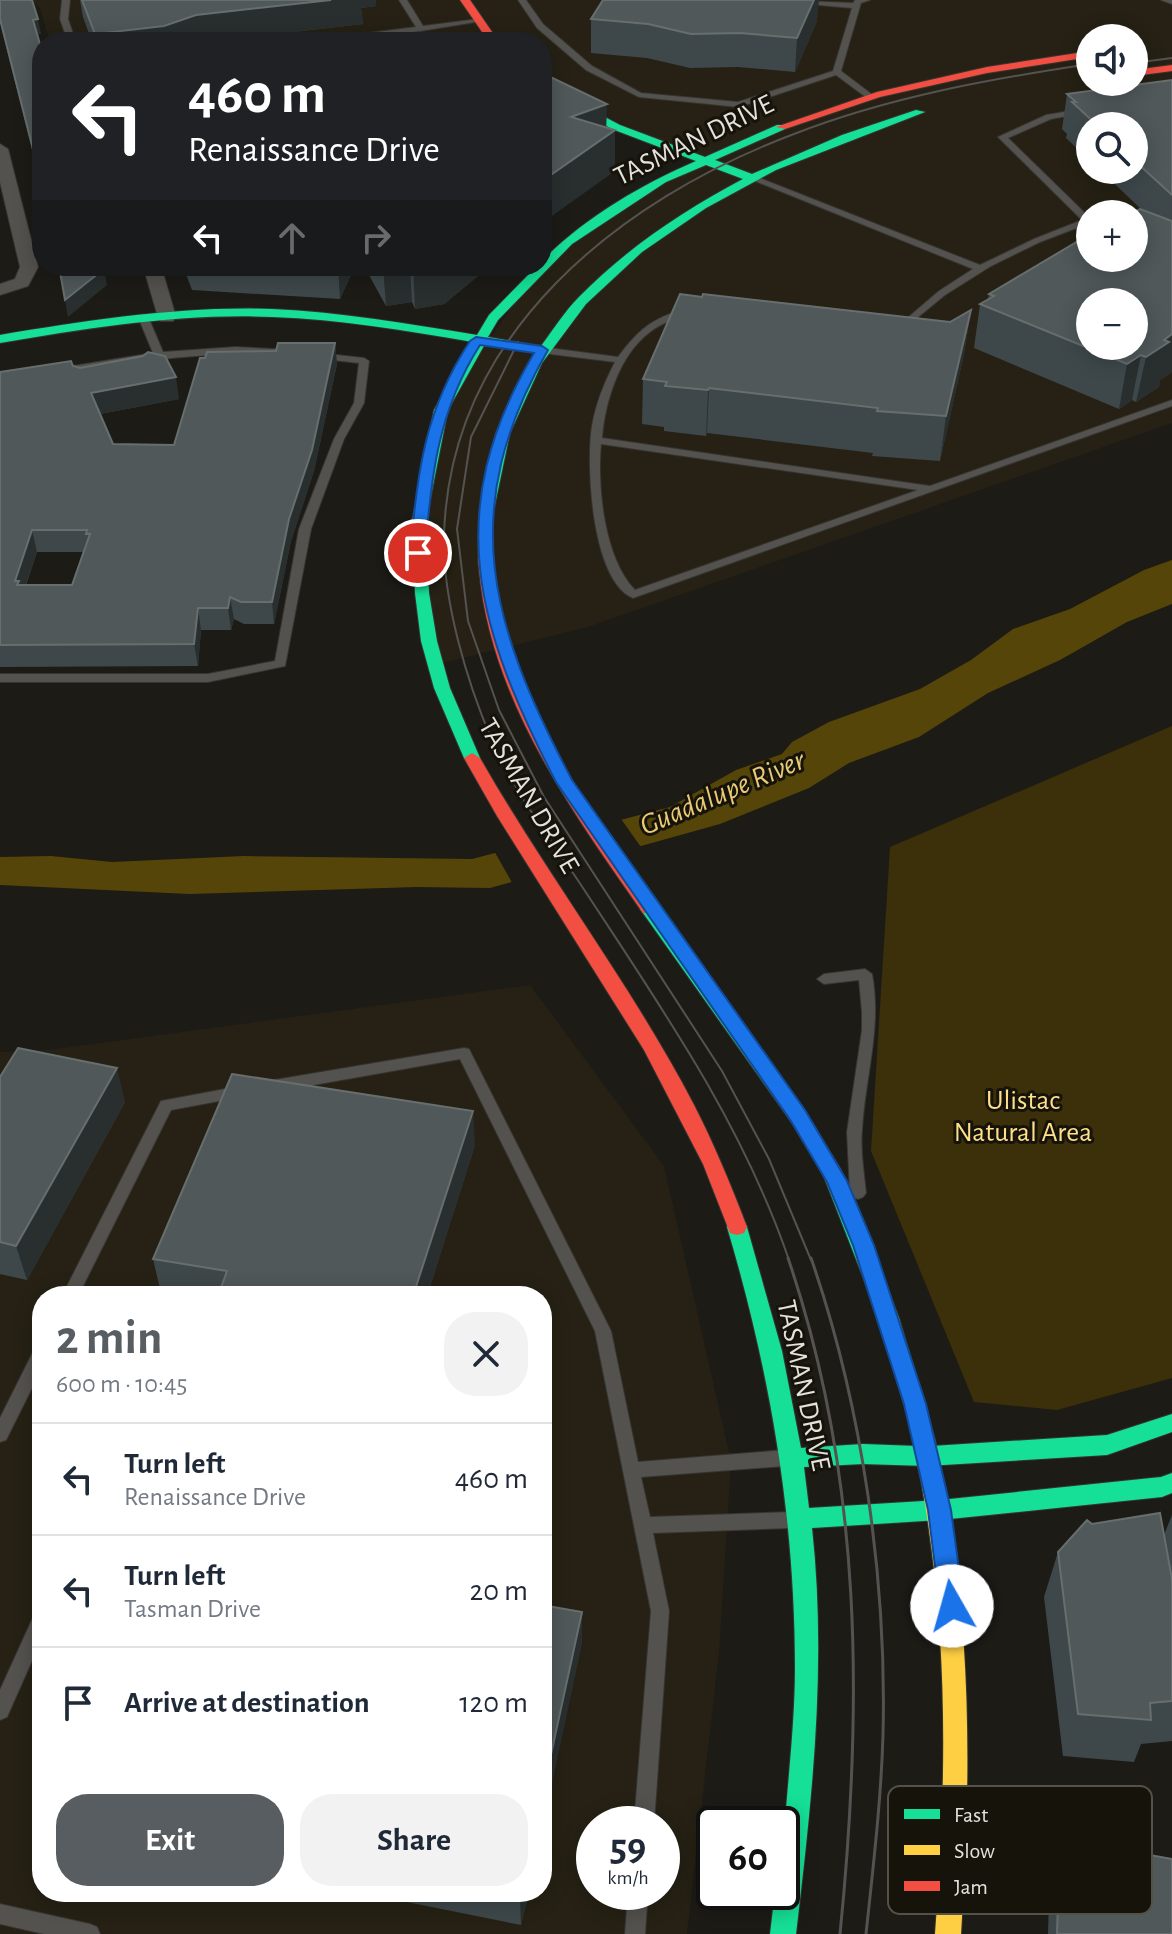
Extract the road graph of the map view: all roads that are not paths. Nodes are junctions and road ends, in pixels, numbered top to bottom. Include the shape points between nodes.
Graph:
1 (66, 0) edge
2 (403, 0) edge
3 (465, 0) edge
4 (522, 0) edge
5 (784, 0) edge
6 (866, 0) edge
7 (1165, 0) edge
8 (804, 1) edge
9 (1172, 2) edge
10 (857, 6) junction
11 (478, 21) junction
12 (421, 29) junction
13 (69, 32) edge
14 (396, 32) edge
15 (486, 32) edge
16 (547, 32) edge
17 (552, 36) edge
18 (1076, 56) edge
19 (1172, 68) edge
20 (1148, 71) edge
21 (837, 72) junction
22 (552, 92) edge
23 (870, 96) junction
24 (940, 107) dead end
25 (1096, 109) edge
26 (0, 149) edge
27 (701, 160) junction
28 (749, 177) junction
29 (552, 257) edge
30 (979, 268) junction
31 (155, 276) edge
32 (532, 276) edge
33 (0, 290) edge
34 (692, 312) edge
35 (167, 317) junction
36 (144, 319) junction
37 (882, 332) edge
38 (0, 339) edge
39 (476, 341) junction
40 (0, 350) edge
41 (542, 350) junction
42 (158, 353) junction
43 (620, 360) junction
44 (43, 375) edge
45 (1172, 403) edge
46 (595, 440) junction
47 (932, 489) junction
48 (0, 678) edge
49 (824, 979) dead end
50 (863, 1245) junction
51 (75, 1286) edge
52 (32, 1371) edge
53 (1172, 1423) edge
54 (0, 1435) edge
55 (927, 1456) junction
56 (793, 1458) junction
57 (631, 1470) junction
58 (1172, 1483) edge
59 (940, 1510) junction
60 (802, 1519) junction
61 (644, 1525) junction
62 (32, 1639) edge
63 (0, 1711) edge
64 (957, 1786) edge
65 (645, 1806) edge
66 (637, 1910) edge
67 (0, 1914) edge
68 (949, 1914) edge
69 (90, 1934) edge
70 (635, 1934) edge
71 (783, 1934) edge
72 (948, 1934) edge

1 - 13 lane
2 - 12 lane
3 - 11 main road
4 - 16 lane
5 - 8 lane
6 - 10 lane
7 - 9 lane
8 - 10 lane
10 - 21 lane
11 - 12 lane
11 - 15 main road
12 - 14 lane
17 - 21 lane via 589,68 639,95 739,105
18 - 23 main road, TASMAN DRIVE
19 - 20 main road
21 - 23 lane
22 - 27 main road via 616,127
23 - 27 main road, TASMAN DRIVE
24 - 28 main road, TASMAN DRIVE via 829,142
25 - 30 lane via 1049,117 1002,137 1088,221
26 - 33 street via 29,267 22,282
27 - 28 main road
27 - 29 main road, TASMAN DRIVE via 607,214
28 - 30 lane
28 - 41 main road, TASMAN DRIVE via 636,248 578,303
30 - 37 lane via 898,332
31 - 35 street
32 - 39 main road, TASMAN DRIVE
34 - 43 lane via 662,320 640,334
35 - 36 main road
35 - 39 main road via 308,316
36 - 38 main road
36 - 40 main road
36 - 42 lane
39 - 41 main road
39 - 56 main road, TASMAN DRIVE via 446,394 425,468 420,508 422,597 436,667 448,707 492,795 673,1089 731,1206 773,1348
41 - 43 lane
41 - 50 main road, TASMAN DRIVE via 507,423 486,514 488,591 506,657 564,782 798,1116 837,1181
42 - 44 lane
42 - 48 lane via 264,349 364,361 359,403 339,439 305,529 281,663 208,678
43 - 46 lane via 606,390
45 - 47 lane
46 - 47 lane
46 - 47 lane via 594,479 608,554 618,581 633,595
49 - 50 lane via 865,974 870,995 869,1038 854,1126
50 - 55 main road, TASMAN DRIVE
51 - 57 lane via 166,1105 464,1053 603,1331
52 - 54 lane
53 - 55 main road via 1107,1445
55 - 56 main road
55 - 59 main road, TASMAN DRIVE
56 - 57 lane
56 - 60 main road, TASMAN DRIVE
57 - 61 lane
58 - 59 main road
59 - 60 main road
59 - 64 main road, TASMAN DRIVE via 956,1634
60 - 61 lane
60 - 71 main road, TASMAN DRIVE via 806,1710
61 - 65 lane via 660,1611
62 - 63 lane
66 - 70 lane
67 - 69 lane
68 - 72 main road, TASMAN DRIVE

